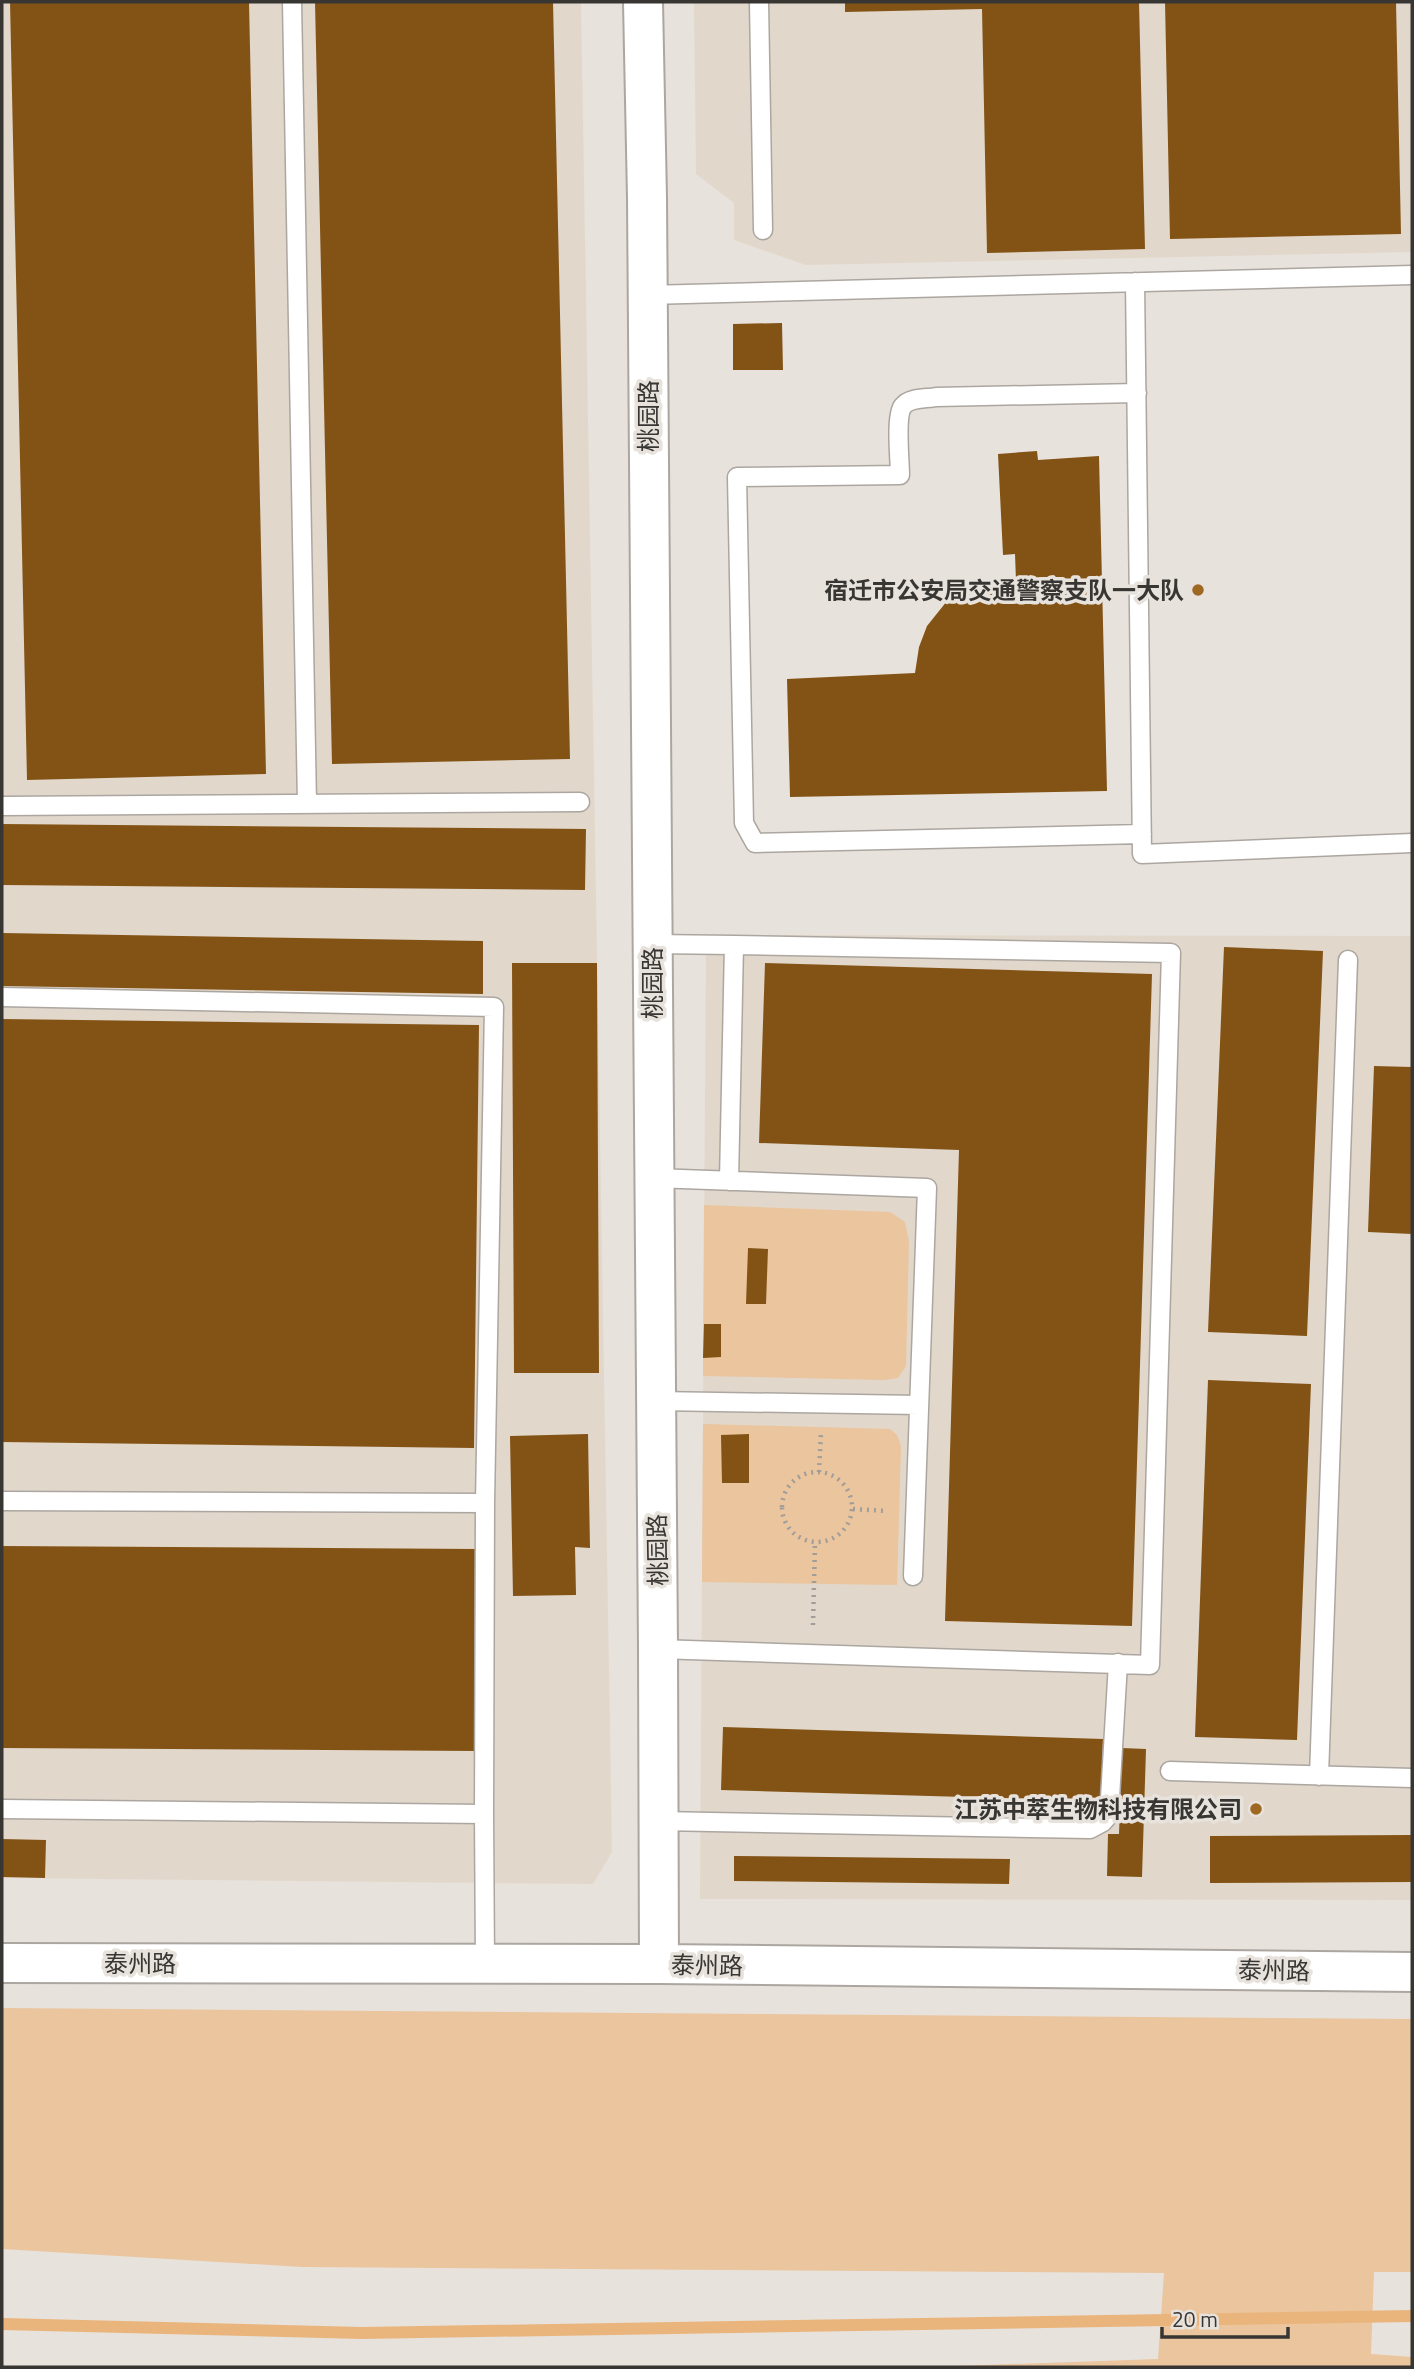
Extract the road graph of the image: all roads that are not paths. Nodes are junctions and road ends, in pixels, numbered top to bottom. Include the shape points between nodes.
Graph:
1 (292, 2) edge
2 (643, 2) edge
3 (760, 2) edge
4 (763, 230) dead end
5 (1412, 275) edge
6 (1135, 282) junction
7 (648, 295) junction
8 (1137, 393) junction
9 (580, 802) dead end
10 (306, 804) junction
11 (2, 806) edge
12 (1142, 834) junction
13 (1412, 843) edge
14 (652, 944) junction
15 (734, 945) junction
16 (1348, 960) dead end
17 (2, 996) edge
18 (654, 1178) junction
19 (729, 1181) junction
20 (656, 1401) junction
21 (919, 1405) junction
22 (2, 1501) edge
23 (485, 1503) junction
24 (913, 1576) dead end
25 (659, 1649) junction
26 (1118, 1663) junction
27 (1170, 1772) dead end
28 (1319, 1776) junction
29 (1412, 1778) edge
30 (2, 1809) edge
31 (484, 1814) junction
32 (659, 1821) junction
33 (2, 1963) edge
34 (485, 1964) junction
35 (659, 1964) junction
36 (1412, 1972) edge

1 - 10 lane
2 - 7 street, 桃园路
3 - 4 lane
5 - 6 lane
6 - 7 lane
6 - 8 lane
7 - 14 street, 桃园路
8 - 12 lane
8 - 12 lane via 913,400 903,406 899,417 900,475 737,477 744,823 755,843
9 - 10 lane
10 - 11 lane
12 - 13 lane via 1142,854
14 - 15 lane
14 - 18 street, 桃园路
15 - 19 lane
15 - 26 lane via 1171,953 1150,1665
16 - 28 lane
17 - 23 lane via 494,1007
18 - 19 lane
18 - 20 street, 桃园路
19 - 21 lane via 927,1188
20 - 21 lane
20 - 25 street, 桃园路
21 - 24 lane
22 - 23 lane
23 - 31 lane
25 - 26 lane
25 - 32 street, 桃园路
26 - 32 lane via 1110,1815 1090,1829
27 - 28 lane
28 - 29 lane
30 - 31 lane
31 - 34 lane
32 - 35 street, 桃园路
33 - 34 street, 泰州路
34 - 35 street, 泰州路
35 - 36 street, 泰州路

